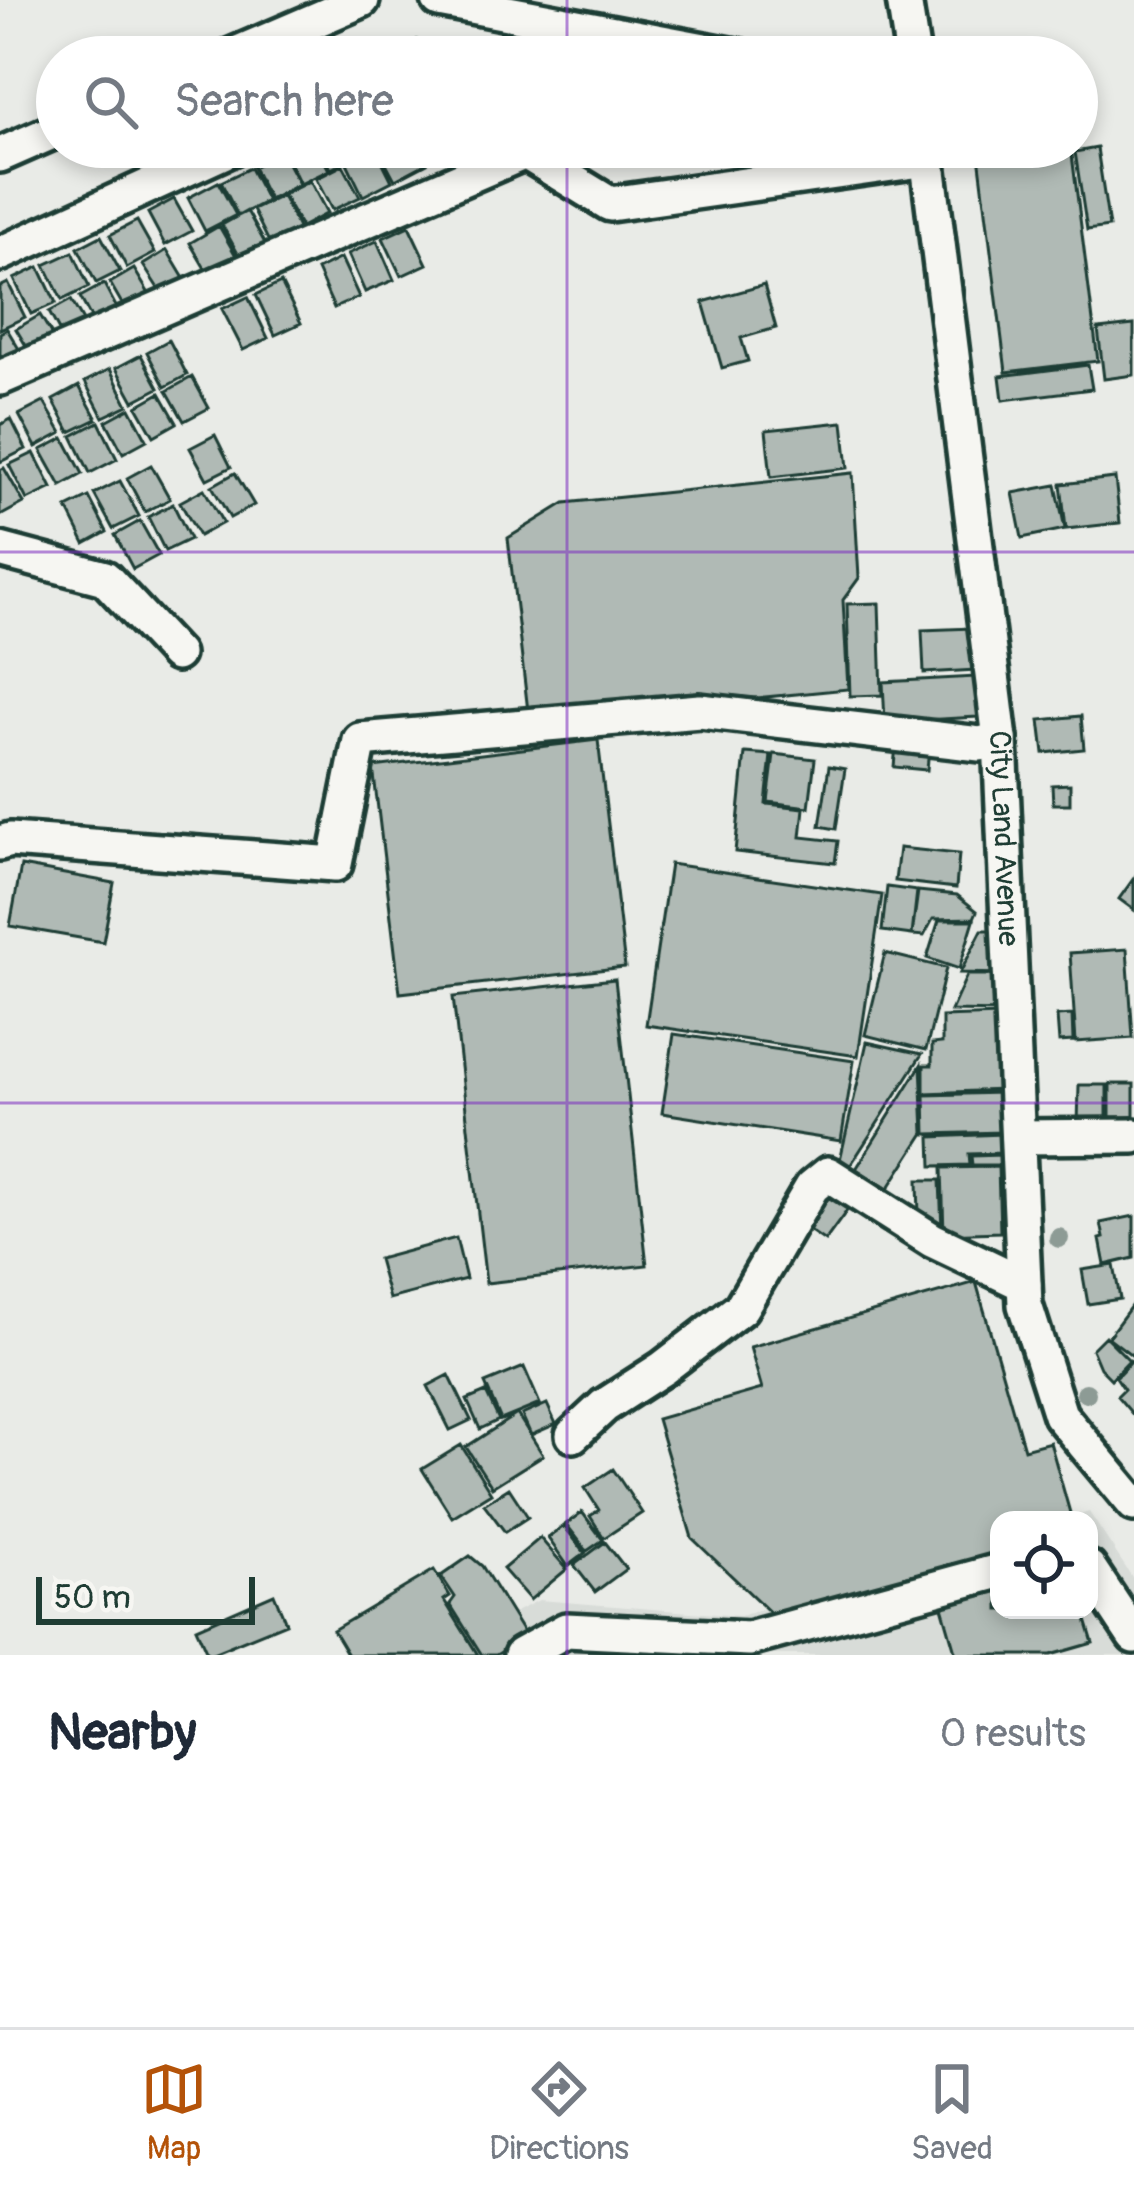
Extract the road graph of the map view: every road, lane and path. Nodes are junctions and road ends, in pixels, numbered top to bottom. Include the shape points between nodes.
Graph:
1 (362, 0) edge
2 (439, 0) edge
3 (904, 0) edge
4 (278, 36) edge
5 (630, 36) edge
6 (910, 36) edge
7 (36, 139) edge
8 (0, 155) edge
9 (188, 168) edge
10 (478, 168) edge
11 (552, 168) edge
12 (834, 168) edge
13 (929, 168) edge
14 (0, 254) edge
15 (0, 378) edge
16 (0, 550) edge
17 (176, 654) dead end
18 (1000, 740) junction
19 (0, 843) edge
20 (1134, 1136) edge
21 (1018, 1137) junction
22 (1024, 1284) junction
23 (573, 1435) dead end
24 (1134, 1504) edge
25 (990, 1573) edge
26 (1098, 1582) edge
27 (1134, 1636) edge
28 (521, 1655) edge

1 - 4 street
2 - 5 street
3 - 6 street
7 - 8 street
9 - 14 street
10 - 15 street
11 - 12 street via 610,204
13 - 18 street, City Land Avenue
16 - 17 street via 105,578
18 - 19 street via 700,711 361,740 334,865
18 - 21 street, City Land Avenue
20 - 21 street
21 - 22 street, City Land Avenue
22 - 23 street via 932,1240 828,1174 812,1187 741,1308
22 - 24 street, City Land Avenue via 1060,1415
25 - 28 street via 749,1639 566,1630
26 - 27 street

